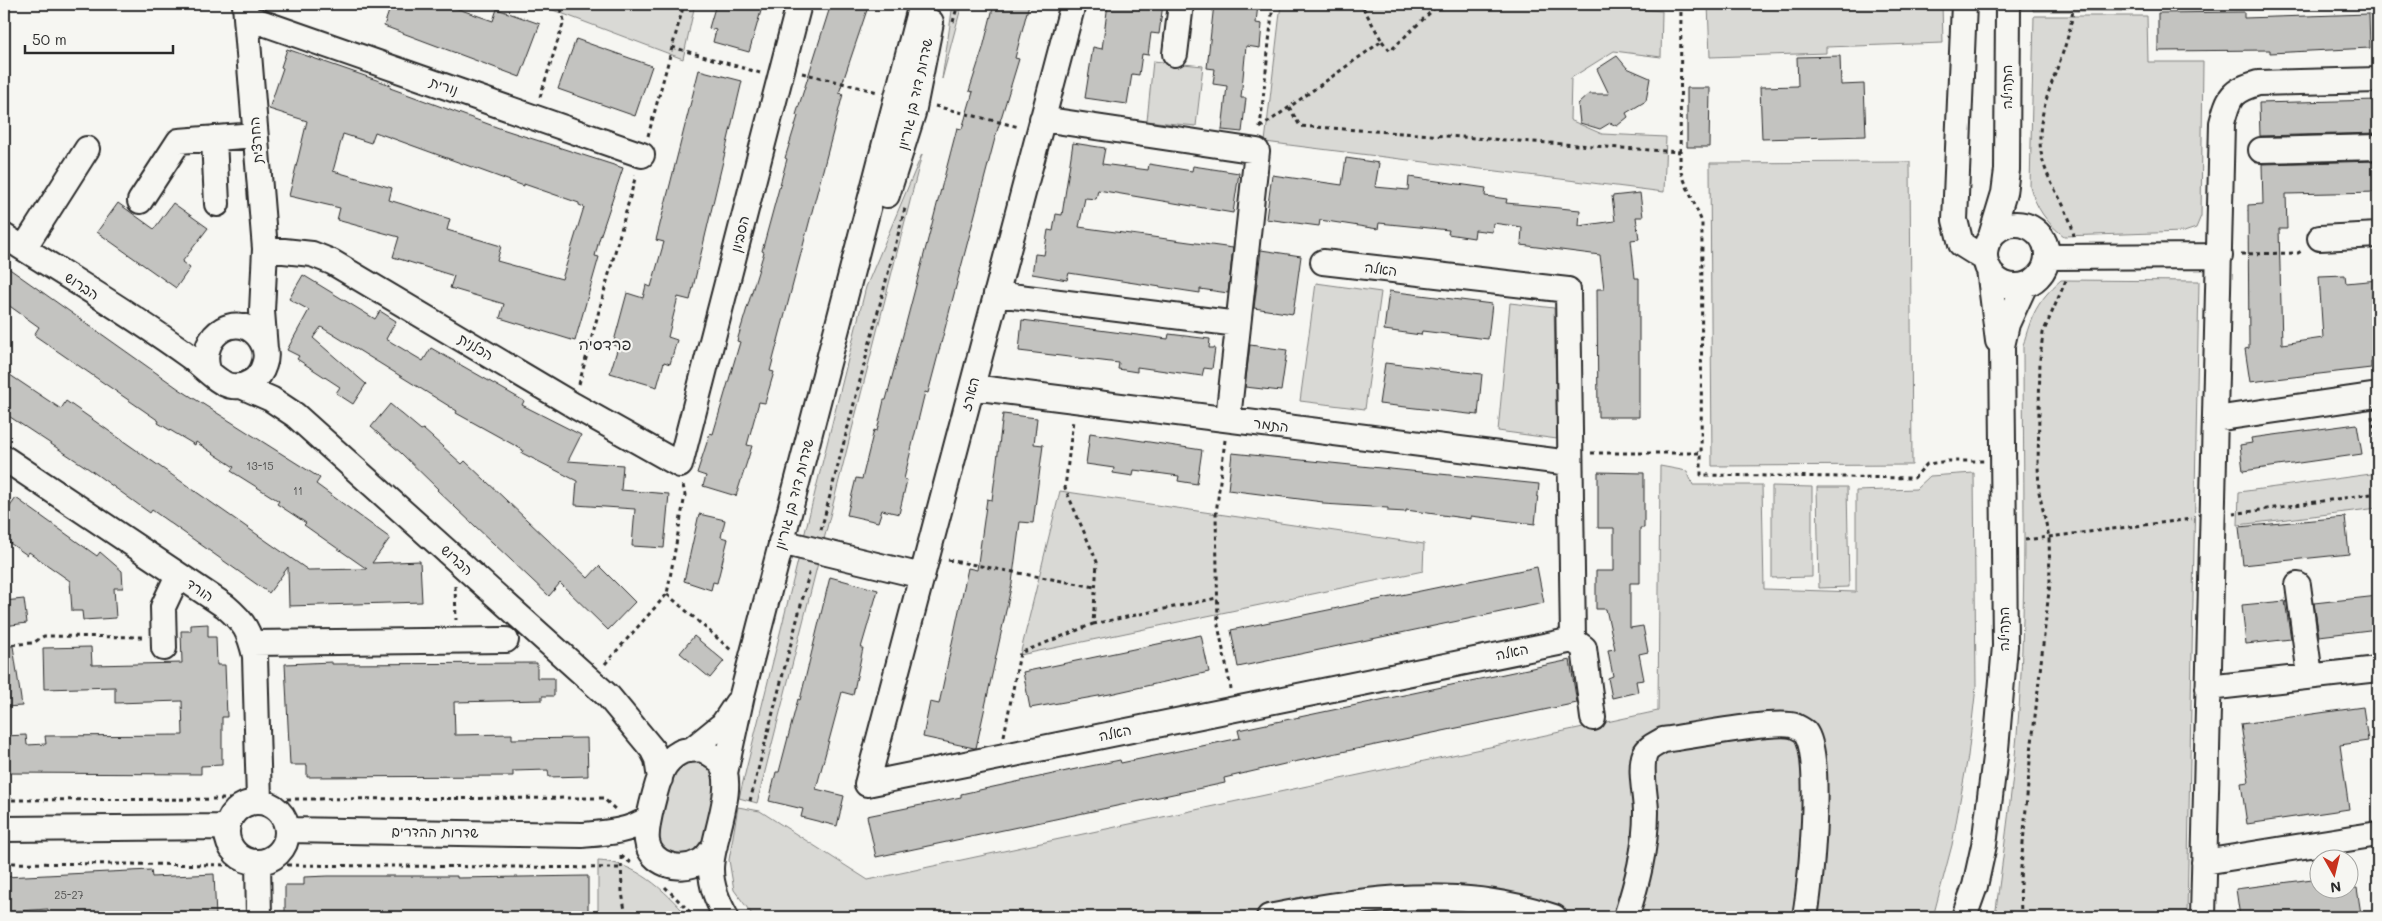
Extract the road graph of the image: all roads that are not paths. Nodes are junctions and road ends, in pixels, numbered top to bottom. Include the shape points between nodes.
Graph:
1 (799, 4) edge
2 (922, 4) edge
3 (933, 4) edge
4 (1073, 4) edge
5 (1181, 4) edge
6 (1964, 4) edge
7 (2008, 4) edge
8 (246, 10) edge
9 (1176, 54) dead end
10 (2378, 80) edge
11 (1042, 120) junction
12 (255, 135) junction
13 (214, 138) junction
14 (2378, 147) edge
15 (87, 149) dead end
16 (2261, 150) dead end
17 (642, 155) road end
18 (2007, 170) junction
19 (140, 200) dead end
20 (218, 204) dead end
21 (2029, 226) junction
22 (2378, 235) edge
23 (4, 236) edge
24 (1991, 236) junction
25 (2320, 238) road end
26 (24, 248) junction
27 (265, 249) junction
28 (2220, 256) junction
29 (2047, 257) junction
30 (1324, 262) dead end
31 (1987, 264) junction
32 (264, 277) junction
33 (2025, 284) junction
34 (846, 294) junction
35 (996, 294) junction
36 (1238, 324) junction
37 (224, 330) junction
38 (161, 337) junction
39 (266, 354) junction
40 (208, 370) junction
41 (2001, 370) junction
42 (240, 386) junction
43 (972, 387) junction
44 (2374, 395) edge
45 (295, 415) junction
46 (2215, 419) junction
47 (1228, 420) junction
48 (4, 458) edge
49 (1570, 458) junction
50 (680, 465) joint
51 (782, 542) junction
52 (925, 566) junction
53 (178, 575) junction
54 (2298, 584) dead end
55 (506, 640) dead end
56 (1573, 640) junction
57 (164, 642) road end
58 (252, 643) junction
59 (2378, 669) edge
60 (2310, 676) junction
61 (2208, 688) junction
62 (742, 695) junction
63 (618, 706) junction
64 (1593, 718) dead end
65 (686, 751) junction
66 (725, 773) junction
67 (660, 779) junction
68 (867, 784) joint
69 (259, 800) junction
70 (227, 826) junction
71 (4, 829) edge
72 (288, 830) junction
73 (638, 830) junction
74 (2378, 834) edge
75 (715, 846) junction
76 (656, 859) junction
77 (2204, 862) junction
78 (258, 864) junction
79 (680, 866) junction
80 (1975, 886) junction
81 (721, 908) edge
82 (259, 917) edge
83 (1269, 917) edge
84 (1554, 917) edge
85 (1626, 917) edge
86 (1805, 917) edge
87 (1964, 917) edge
88 (1972, 917) edge
89 (2203, 917) edge

1 - 50 street, הסביון
2 - 34 street, שדרות דוד בן גוריון
3 - 34 street, שדרות דוד בן גוריון via 925,60 905,140 882,209
4 - 11 street, הארז
5 - 9 street
6 - 31 street via 1955,220 1961,244
7 - 18 street, התהילה
8 - 12 street, החרצית
8 - 17 street, נורית
10 - 28 street via 2258,83 2239,89 2228,99 2222,123
11 - 35 street, הארז
11 - 36 street via 1258,139
12 - 13 street
12 - 27 street, החרצית
13 - 19 street via 179,141
13 - 20 street
14 - 16 street
15 - 26 street
18 - 21 street, התהילה via 2013,195
18 - 24 street, התהילה via 2004,193
21 - 24 street via 2008,224
21 - 29 street via 2044,240
22 - 25 street
23 - 26 street, הברוש
24 - 31 street via 1985,248
26 - 38 street, הברוש
27 - 32 street, החרצית
27 - 50 street, הכלנית via 312,254 332,262
28 - 29 street
28 - 46 street
29 - 33 street via 2042,272
30 - 49 street, האלה via 1568,290
31 - 33 street via 2005,284
31 - 41 street, התהילה
32 - 37 street, החרצית via 246,310
32 - 39 street, החרצית via 262,311
33 - 41 street, התהילה via 2007,324
34 - 51 street, שדרות דוד בן גוריון
35 - 36 street
35 - 43 street, הארז
36 - 47 street
37 - 38 street via 179,339
37 - 39 street via 242,326 254,333
37 - 40 street via 206,350
38 - 40 street, הברוש
39 - 42 street via 258,377
39 - 45 street, הברוש via 272,382
40 - 42 street via 222,383
41 - 80 street, התהילה via 2004,656 1991,797
42 - 45 street, הברוש via 271,399
43 - 47 street, התמר
43 - 52 street, הארז
44 - 46 street
45 - 63 street, הברוש
46 - 61 street
47 - 49 street, התמר
48 - 53 street, הורד
49 - 56 street, האלה
51 - 52 street
51 - 62 street, שדרות דוד בן גוריון
52 - 68 street, הארז
53 - 57 street via 163,607
53 - 58 street, הורד via 241,620
54 - 60 street
55 - 58 street
56 - 64 street via 1584,648
56 - 68 street, האלה
58 - 69 street, הורד
59 - 60 street
60 - 61 street
61 - 77 street
62 - 65 street, שדרות דוד בן גוריון via 723,724
62 - 66 street, שדרות דוד בן גוריון
63 - 65 street, הברוש
63 - 67 street, הברוש via 652,749
65 - 66 street via 702,749 711,754
65 - 67 street via 671,758
66 - 75 street
67 - 73 street
69 - 70 street via 235,811
69 - 72 street via 281,813
70 - 71 street
70 - 78 street via 229,844 234,851 240,858
72 - 73 street, שדרות ההדרים via 582,835
72 - 78 street via 283,848 276,856
73 - 76 street
73 - 76 street
74 - 77 street
75 - 79 street via 699,863
75 - 81 street via 711,869
76 - 79 street
77 - 89 street
78 - 82 street
79 - 81 street via 695,876
80 - 87 street, התהילה
80 - 88 street, התהילה
83 - 84 street via 1339,904 1427,897 1505,904
85 - 86 street via 1644,849 1645,754 1663,740 1772,724 1793,725 1805,732 1810,746 1814,772 1813,837

